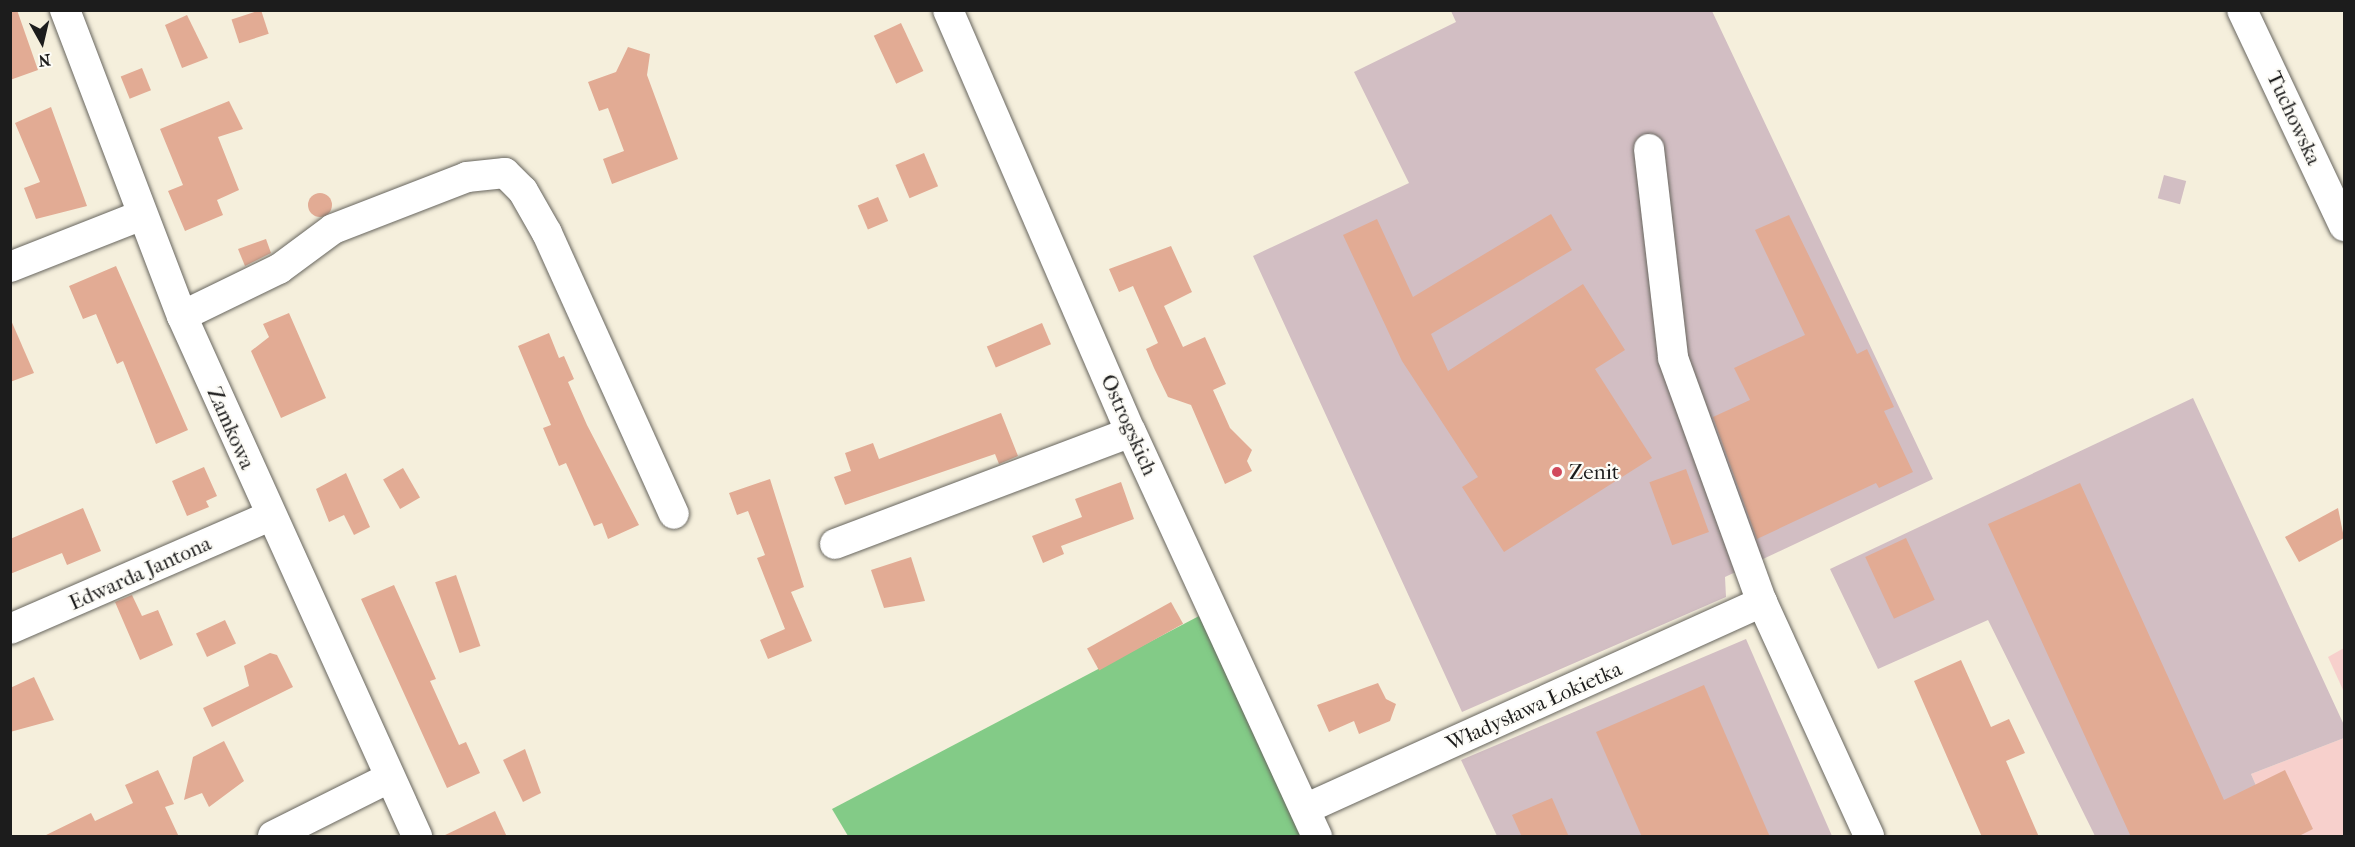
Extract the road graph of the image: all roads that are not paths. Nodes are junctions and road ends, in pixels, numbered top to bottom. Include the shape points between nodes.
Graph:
1 (65, 10) edge
2 (948, 10) edge
3 (2242, 10) edge
4 (1649, 149) dead end
5 (142, 214) junction
6 (2344, 226) edge
7 (10, 267) edge
8 (182, 316) junction
9 (1131, 432) junction
10 (674, 513) dead end
11 (270, 516) junction
12 (835, 544) dead end
13 (1762, 602) junction
14 (10, 630) edge
15 (389, 778) junction
16 (1305, 809) junction
17 (273, 837) edge
18 (417, 837) edge
19 (1317, 837) edge
20 (1869, 837) edge

1 - 5 street, Zamkowa
2 - 9 street, Ostrogskich
3 - 6 street, Tuchowska
4 - 13 street via 1673,358
5 - 7 street
5 - 8 street, Zamkowa
8 - 10 street via 279,269 333,229 467,177 505,173 524,191 547,233
8 - 11 street, Zamkowa
9 - 12 street
9 - 16 street, Ostrogskich
11 - 14 street, Edwarda Jantona
11 - 15 street, Zamkowa
13 - 16 street, Władysława Łokietka
13 - 20 street
15 - 17 street
15 - 18 street, Zamkowa
16 - 19 street, Ostrogskich

